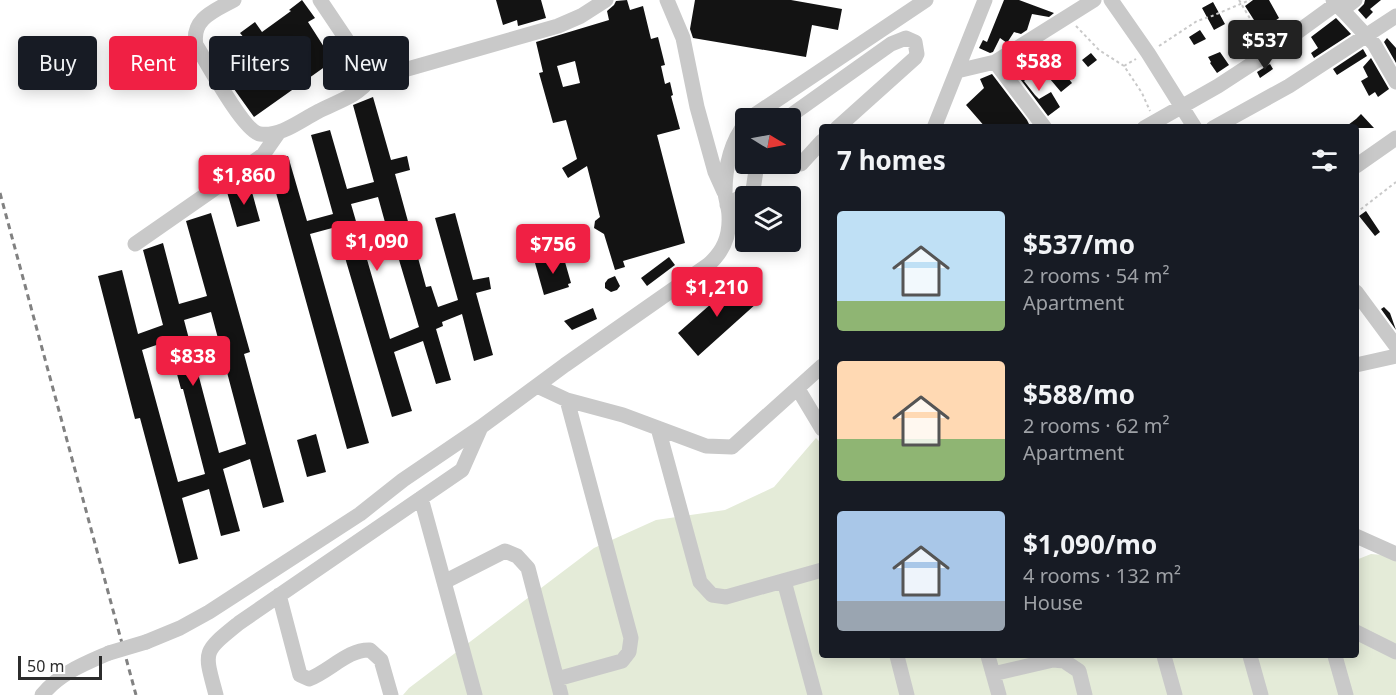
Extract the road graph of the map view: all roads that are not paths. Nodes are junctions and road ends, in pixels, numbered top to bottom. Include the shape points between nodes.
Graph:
1 (234, 0) edge
2 (320, 0) edge
3 (606, 0) edge
4 (667, 0) edge
5 (926, 0) edge
6 (985, 0) edge
7 (1094, 0) edge
8 (1111, 0) edge
9 (1355, 0) edge
10 (1337, 5) edge
11 (1396, 16) edge
12 (344, 36) edge
13 (1366, 37) junction
14 (995, 62) junction
15 (409, 69) edge
16 (957, 72) junction
17 (1396, 82) edge
18 (358, 90) edge
19 (1180, 107) junction
20 (765, 108) edge
21 (801, 108) edge
22 (1235, 122) edge
23 (841, 124) edge
24 (936, 124) edge
25 (1042, 124) edge
26 (1149, 124) edge
27 (1192, 124) edge
28 (279, 132) junction
29 (735, 138) edge
30 (1396, 138) edge
31 (819, 144) edge
32 (801, 164) dead end
33 (1359, 164) edge
34 (755, 174) edge
35 (726, 200) junction
36 (135, 244) dead end
37 (1359, 296) edge
38 (1396, 346) edge
39 (1396, 357) edge
40 (1359, 364) edge
41 (819, 369) edge
42 (537, 386) junction
43 (798, 389) junction
44 (567, 400) junction
45 (819, 424) edge
46 (481, 428) junction
47 (658, 428) junction
48 (421, 498) junction
49 (1359, 537) edge
50 (1396, 554) edge
51 (819, 571) edge
52 (784, 581) junction
53 (444, 582) junction
54 (279, 595) junction
55 (1359, 634) edge
56 (1396, 652) edge
57 (898, 658) edge
58 (989, 658) edge
59 (1165, 658) edge
60 (1251, 658) edge
61 (1336, 658) edge
62 (993, 674) junction
63 (557, 679) junction
64 (42, 695) edge
65 (216, 695) edge
66 (391, 695) edge
67 (475, 695) edge
68 (561, 695) edge
69 (816, 695) edge
70 (908, 695) edge
71 (999, 695) edge
72 (1085, 695) edge
73 (1175, 695) edge
74 (1261, 695) edge
75 (1346, 695) edge

1 - 28 street via 198,23 196,45 248,128 260,134
2 - 12 street
3 - 15 street via 558,26
4 - 35 street via 683,38 697,107
5 - 20 street
6 - 16 street
7 - 14 street
8 - 19 street
9 - 10 street
10 - 13 street
10 - 19 street via 1218,86
11 - 13 street
13 - 17 street
13 - 22 street
14 - 16 street
14 - 25 street
16 - 24 street
18 - 28 street
19 - 26 street
19 - 27 street
21 - 23 street via 891,44 906,38 915,42 915,58
28 - 36 street via 263,155
29 - 35 street via 727,165
30 - 33 street
31 - 32 street
34 - 35 street via 753,190
35 - 42 street via 728,232 719,255
37 - 38 street
39 - 40 street
41 - 43 street
42 - 44 street
42 - 46 street
43 - 45 street
43 - 47 street via 732,447 706,446
44 - 47 street
44 - 63 street via 631,639 629,652 622,661
46 - 48 street via 462,470
46 - 64 street, bridge via 232,598 180,628 76,667
47 - 52 street via 700,582 712,595 726,597
48 - 53 street
48 - 54 street
49 - 50 street
51 - 52 street
52 - 69 street
53 - 63 street via 505,551 517,556 528,568
53 - 67 street
54 - 65 street via 211,645 207,661
54 - 66 street via 300,675 309,679 358,650 370,650 381,660
55 - 56 street
57 - 70 street
58 - 62 street
59 - 73 street
60 - 74 street
61 - 75 street
62 - 71 street
62 - 72 street via 1064,661 1079,671
63 - 68 street

